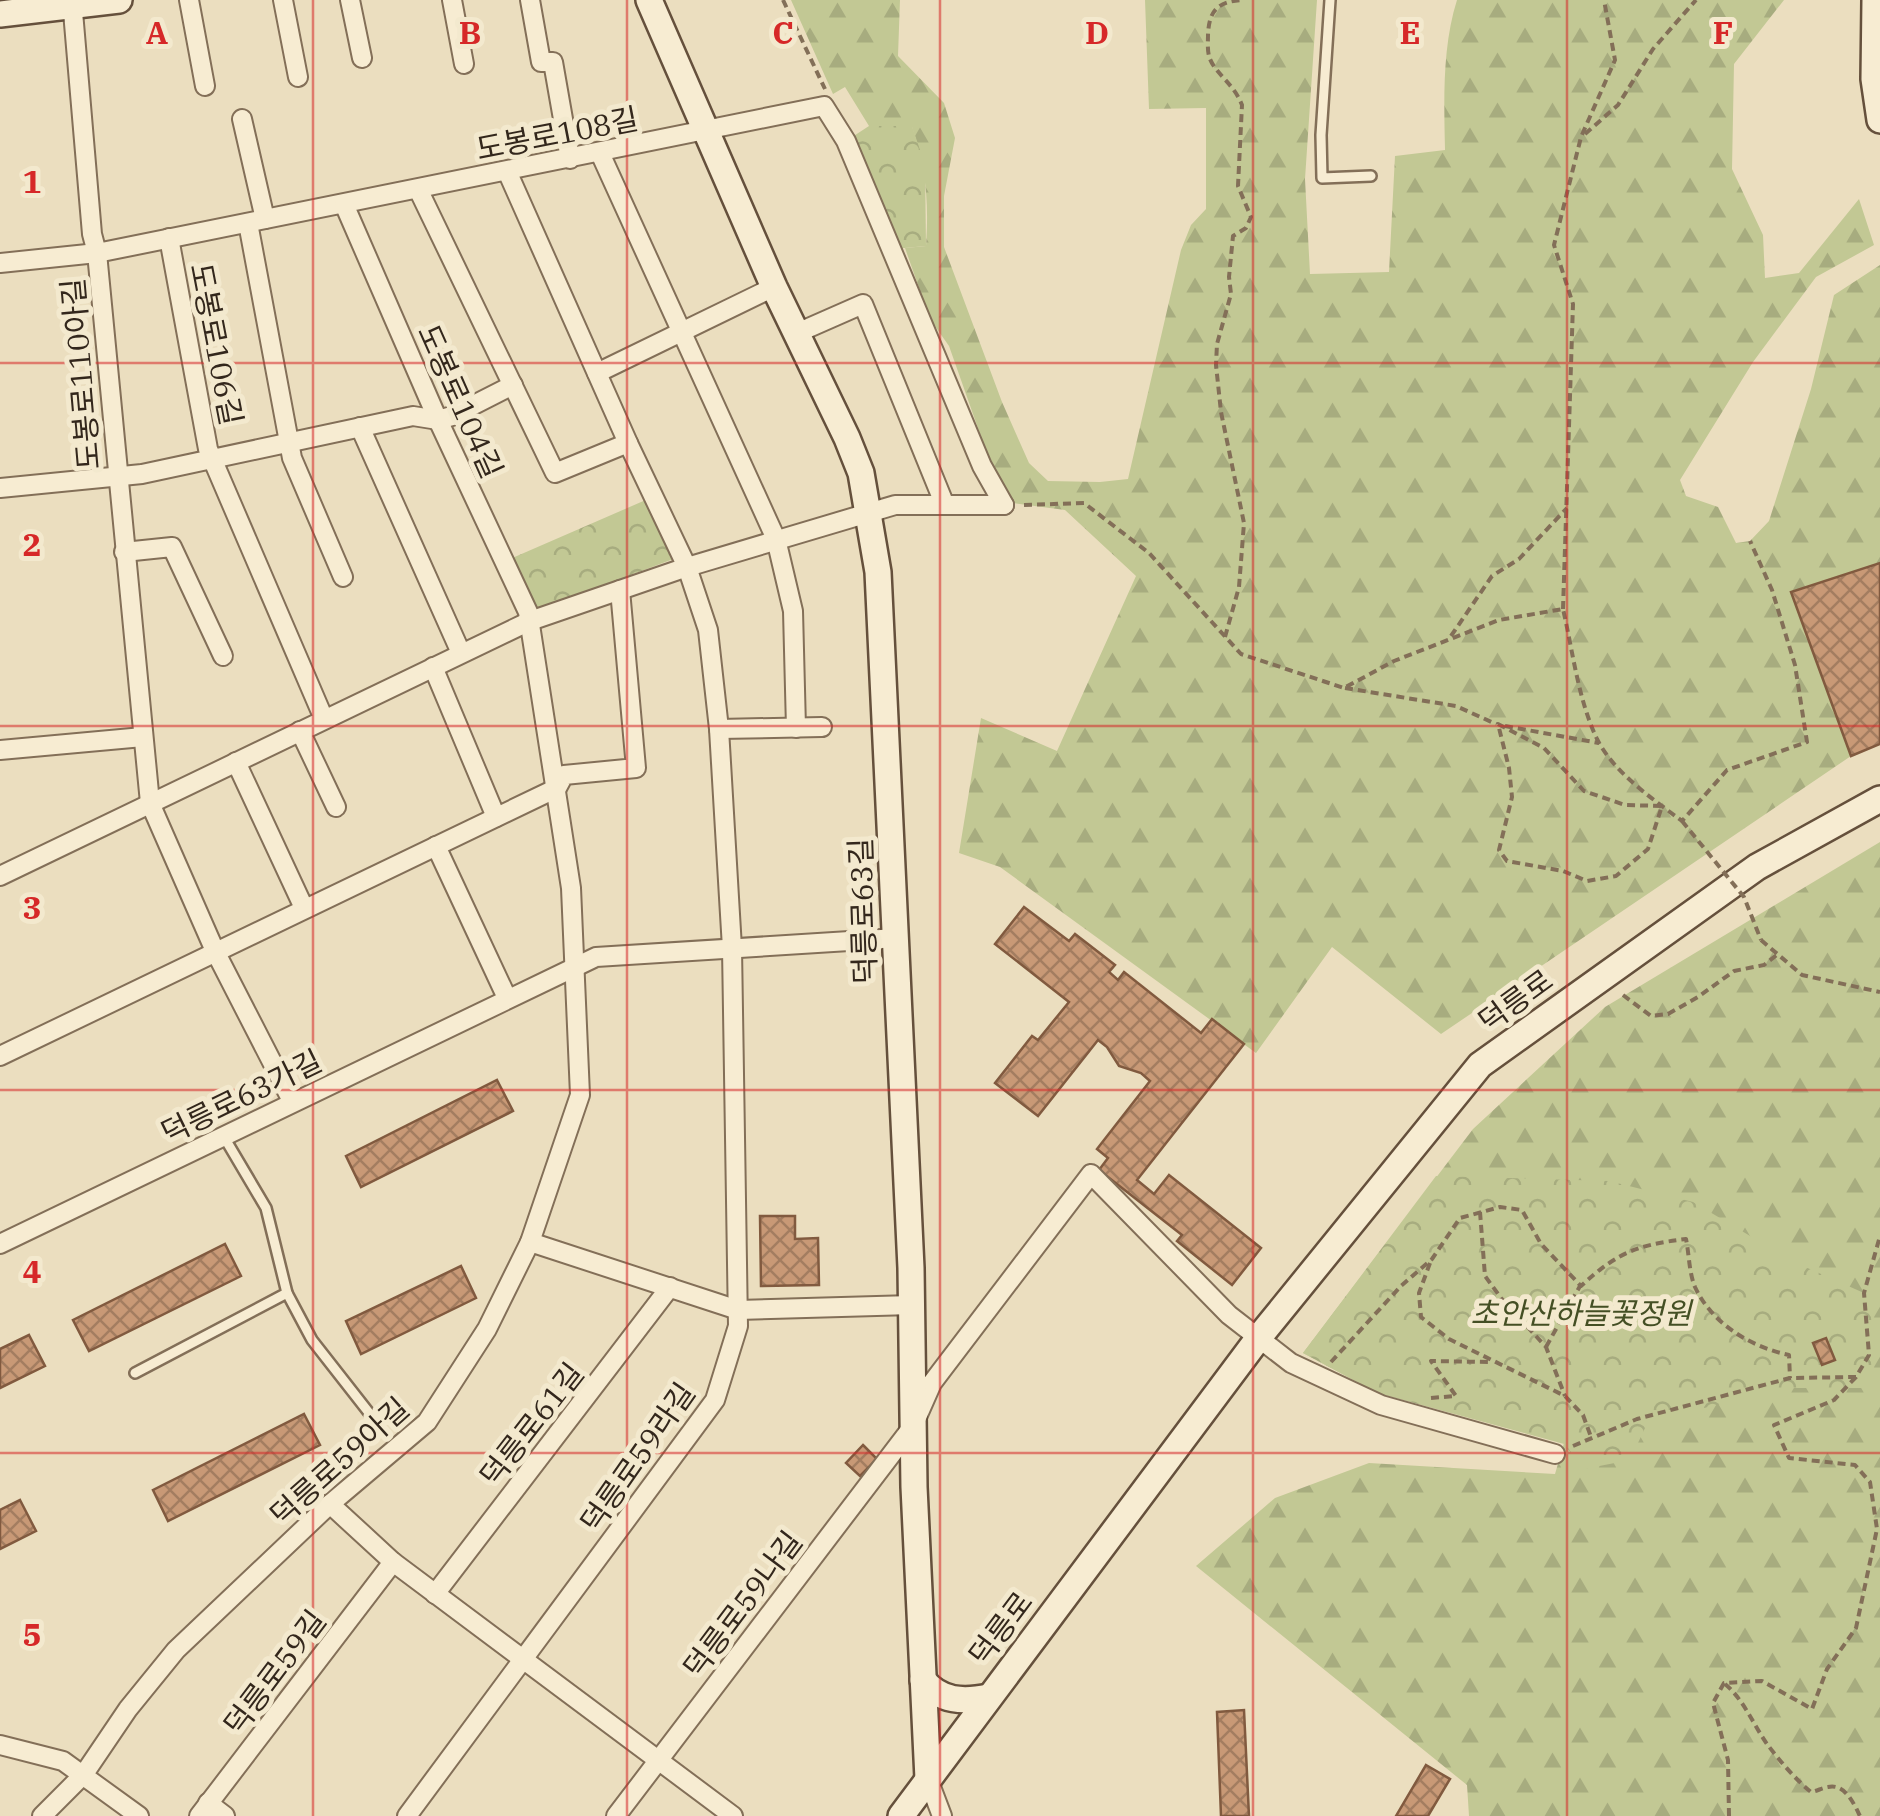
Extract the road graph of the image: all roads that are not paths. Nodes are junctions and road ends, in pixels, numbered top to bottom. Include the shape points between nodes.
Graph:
1 (119, 0) edge
2 (189, 0) edge
3 (284, 0) edge
4 (350, 0) edge
5 (452, 0) edge
6 (530, 0) edge
7 (650, 0) edge
8 (1330, 0) edge
9 (1876, 0) edge
10 (72, 4) edge
11 (0, 14) edge
12 (362, 58) dead end
13 (464, 64) dead end
14 (298, 77) dead end
15 (205, 86) dead end
16 (242, 120) dead end
17 (1880, 120) edge
18 (706, 131) junction
19 (600, 152) junction
20 (570, 158) junction
21 (507, 171) junction
22 (1371, 176) dead end
23 (418, 189) junction
24 (344, 204) junction
25 (256, 221) junction
26 (169, 238) junction
27 (97, 253) junction
28 (0, 263) edge
29 (774, 287) junction
30 (680, 332) junction
31 (796, 334) junction
32 (597, 373) junction
33 (513, 385) junction
34 (438, 420) junction
35 (360, 427) junction
36 (288, 442) junction
37 (628, 443) junction
38 (213, 459) junction
39 (117, 476) junction
40 (0, 488) edge
41 (944, 504) junction
42 (868, 515) junction
43 (776, 539) junction
44 (124, 552) junction
45 (687, 567) junction
46 (343, 577) dead end
47 (620, 590) junction
48 (530, 620) junction
49 (461, 653) junction
50 (223, 656) dead end
51 (432, 667) junction
52 (324, 720) junction
53 (822, 727) dead end
54 (796, 728) junction
55 (719, 729) junction
56 (300, 731) junction
57 (143, 737) junction
58 (0, 750) edge
59 (236, 762) junction
60 (557, 788) junction
61 (1880, 799) edge
62 (150, 803) junction
63 (336, 808) dead end
64 (496, 817) junction
65 (436, 846) junction
66 (0, 876) edge
67 (304, 908) junction
68 (897, 938) junction
69 (732, 948) junction
70 (215, 950) junction
71 (575, 966) junction
72 (507, 998) junction
73 (0, 1056) edge
74 (292, 1100) junction
75 (222, 1135) junction
76 (530, 1242) junction
77 (0, 1244) edge
78 (670, 1287) junction
79 (287, 1293) junction
80 (912, 1304) junction
81 (738, 1310) junction
82 (1260, 1336) junction
83 (134, 1373) dead end
84 (377, 1423) dead end
85 (913, 1426) junction
86 (1555, 1454) road end
87 (330, 1504) junction
88 (392, 1562) junction
89 (435, 1594) junction
90 (524, 1661) junction
91 (923, 1680) junction
92 (989, 1697) junction
93 (0, 1746) edge
94 (657, 1761) junction
95 (84, 1774) junction
96 (928, 1778) junction
97 (204, 1810) edge
98 (42, 1816) edge
99 (139, 1816) edge
100 (225, 1816) edge
101 (407, 1816) edge
102 (616, 1816) edge
103 (733, 1816) edge
104 (900, 1816) edge
105 (942, 1816) edge

1 - 10 street
2 - 15 street
3 - 14 street
4 - 12 street
5 - 13 street
6 - 20 street via 540,62 554,62
7 - 18 street, 덕릉로63길
8 - 22 lane via 1322,178
9 - 17 street
10 - 11 street
10 - 27 street, 도봉로110아길
16 - 25 street
18 - 19 street, 도봉로108길
18 - 29 street, 덕릉로63길
18 - 41 street via 824,106 846,140 1004,505
19 - 20 street, 도봉로108길
19 - 30 street
20 - 21 street, 도봉로108길
21 - 23 street, 도봉로108길
21 - 32 street
23 - 24 street, 도봉로108길
23 - 33 street
24 - 25 street, 도봉로108길
24 - 34 street, 도봉로104길
25 - 26 street, 도봉로108길
25 - 36 street, 도봉로106길
26 - 27 street, 도봉로108길
26 - 38 street, 도봉로106길
27 - 28 street, 도봉로108길
27 - 39 street, 도봉로110아길
29 - 30 street
29 - 31 street, 덕릉로63길
30 - 32 street
30 - 43 street
31 - 41 street via 862,304
31 - 42 street, 덕릉로63길 via 861,473
32 - 37 street
33 - 34 street
33 - 37 street via 555,473
34 - 35 street, 도봉로106길 via 413,416
34 - 48 street, 도봉로104길
35 - 36 street, 도봉로106길
35 - 49 street
36 - 38 street, 도봉로106길
36 - 46 street
37 - 45 street
38 - 39 street, 도봉로106길
38 - 52 street
39 - 40 street, 도봉로106길
39 - 44 street, 도봉로110아길
41 - 42 street via 895,505
42 - 43 street
42 - 68 street, 덕릉로63길 via 878,572
43 - 45 street
43 - 54 street via 793,611
44 - 50 street via 172,547
44 - 57 street, 도봉로110아길
45 - 47 street
45 - 55 street via 708,630
47 - 48 street
47 - 60 street via 636,768 564,776
48 - 49 street
48 - 60 street, 도봉로104길
49 - 51 street
51 - 52 street
51 - 64 street
52 - 56 street
53 - 54 street
54 - 55 street
55 - 69 street
56 - 59 street
56 - 63 street
57 - 58 street
57 - 62 street, 도봉로110아길
59 - 62 street
59 - 67 street
60 - 64 street
60 - 71 street, 도봉로104길
61 - 82 street, 덕릉로 via 1756,867 1480,1065
62 - 66 street
62 - 70 street, 도봉로110아길
64 - 65 street
65 - 67 street
65 - 72 street
67 - 70 street
68 - 69 street, 덕릉로63가길
68 - 80 street, 덕릉로63길
69 - 71 street, 덕릉로63가길 via 596,957
69 - 81 street, 덕릉로59라길
70 - 73 street
70 - 74 street, 도봉로110아길
71 - 72 street, 덕릉로63가길
71 - 76 street, 덕릉로59아길 via 580,1095
72 - 74 street, 덕릉로63가길
74 - 75 street, 덕릉로63가길
75 - 77 street, 덕릉로63가길
75 - 79 lane via 266,1208
76 - 78 street
76 - 87 street, 덕릉로59아길 via 487,1329 427,1422
78 - 81 street
78 - 89 street, 덕릉로61길
79 - 83 lane
79 - 84 lane via 312,1340
80 - 81 street
80 - 85 street, 덕릉로63길
81 - 90 street, 덕릉로59라길 via 716,1400
82 - 85 street, 덕릉로63길 via 1229,1315 1090,1174 932,1384
82 - 86 street via 1291,1363 1381,1405
82 - 92 street, 덕릉로
85 - 91 street, 덕릉로63길
85 - 94 street, 덕릉로59나길
87 - 88 street
87 - 95 street, 덕릉로59아길 via 176,1650
88 - 89 street
88 - 97 street, 덕릉로59길
89 - 90 street
90 - 94 street
90 - 101 street, 덕릉로59라길
91 - 92 street via 949,1698
91 - 96 street, 덕릉로63길
92 - 96 street, 덕릉로
93 - 95 street via 63,1761
94 - 102 street, 덕릉로59나길
94 - 103 street
95 - 98 street, 덕릉로59아길
95 - 99 street
96 - 104 street, 덕릉로
96 - 105 street
97 - 100 street

